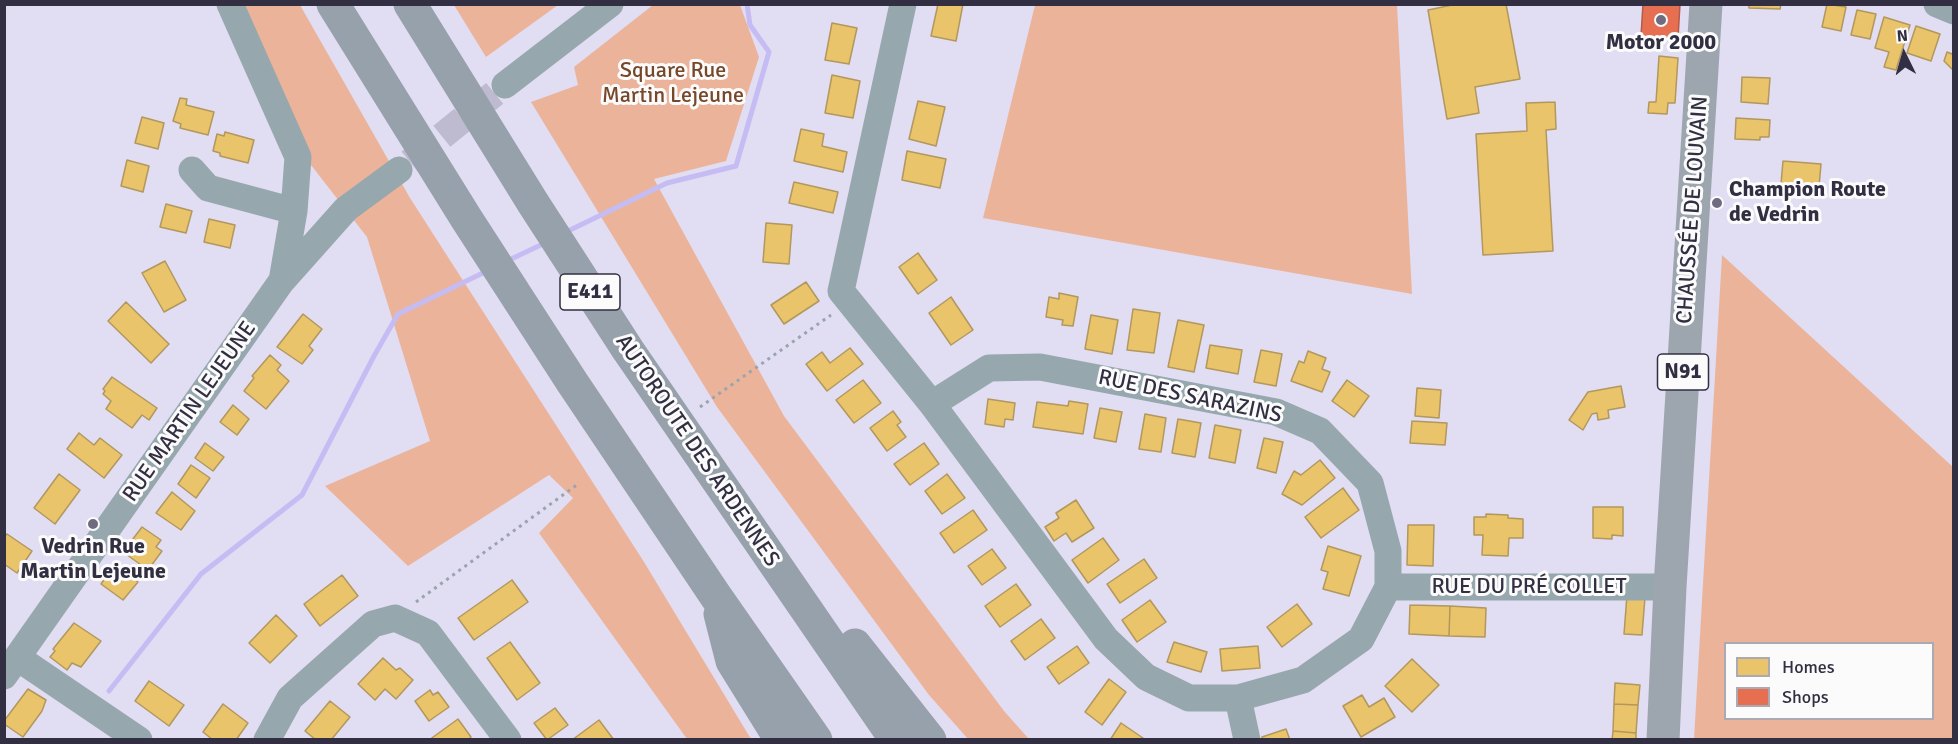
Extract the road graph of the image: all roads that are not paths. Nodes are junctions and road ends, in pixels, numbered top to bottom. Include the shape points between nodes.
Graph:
1 (230, 4) edge
2 (333, 4) edge
3 (411, 4) edge
4 (610, 4) edge
5 (903, 4) edge
6 (1706, 4) edge
7 (1937, 4) edge
8 (1953, 11) edge
9 (505, 85) tunnel mouth
10 (192, 170) dead end
11 (399, 170) tunnel mouth
12 (294, 211) junction
13 (281, 282) junction
14 (932, 404) junction
15 (780, 573) junction
16 (1388, 587) junction
17 (1670, 587) junction
18 (715, 595) junction
19 (11, 667) edge
20 (1238, 698) junction
21 (139, 740) edge
22 (267, 740) edge
23 (508, 740) edge
24 (781, 740) edge
25 (816, 740) edge
26 (896, 740) edge
27 (930, 740) edge
28 (1247, 740) edge
29 (1663, 740) edge

1 - 12 street via 298,158
2 - 18 highway, E411 via 465,218
3 - 15 highway, AUTOROUTE DES ARDENNES / E411 via 602,311
4 - 9 street
5 - 14 street, RUE DES SARAZINS via 841,291
6 - 17 main road, CHAUSSÉE DE LOUVAIN / N91
7 - 8 street
10 - 12 street via 208,188
11 - 13 street, RUE MARTIN LEJEUNE via 346,209
12 - 13 street
13 - 19 street, RUE MARTIN LEJEUNE
14 - 16 street, RUE DES SARAZINS via 989,368 1040,367 1276,412 1320,431 1370,483 1388,551
14 - 20 street, RUE DES SARAZINS via 1106,639 1146,677 1189,698
15 - 26 highway, AUTOROUTE DES ARDENNES / E411
15 - 27 highway via 829,612
16 - 17 street, RUE DU PRÉ COLLET
16 - 20 street, RUE DES SARAZINS via 1361,639 1303,680
17 - 29 main road, CHAUSSÉE DE LOUVAIN / N91
18 - 24 highway via 732,661
18 - 25 highway, E411
19 - 21 street
20 - 28 street
22 - 23 street via 290,698 373,624 395,618 428,633

